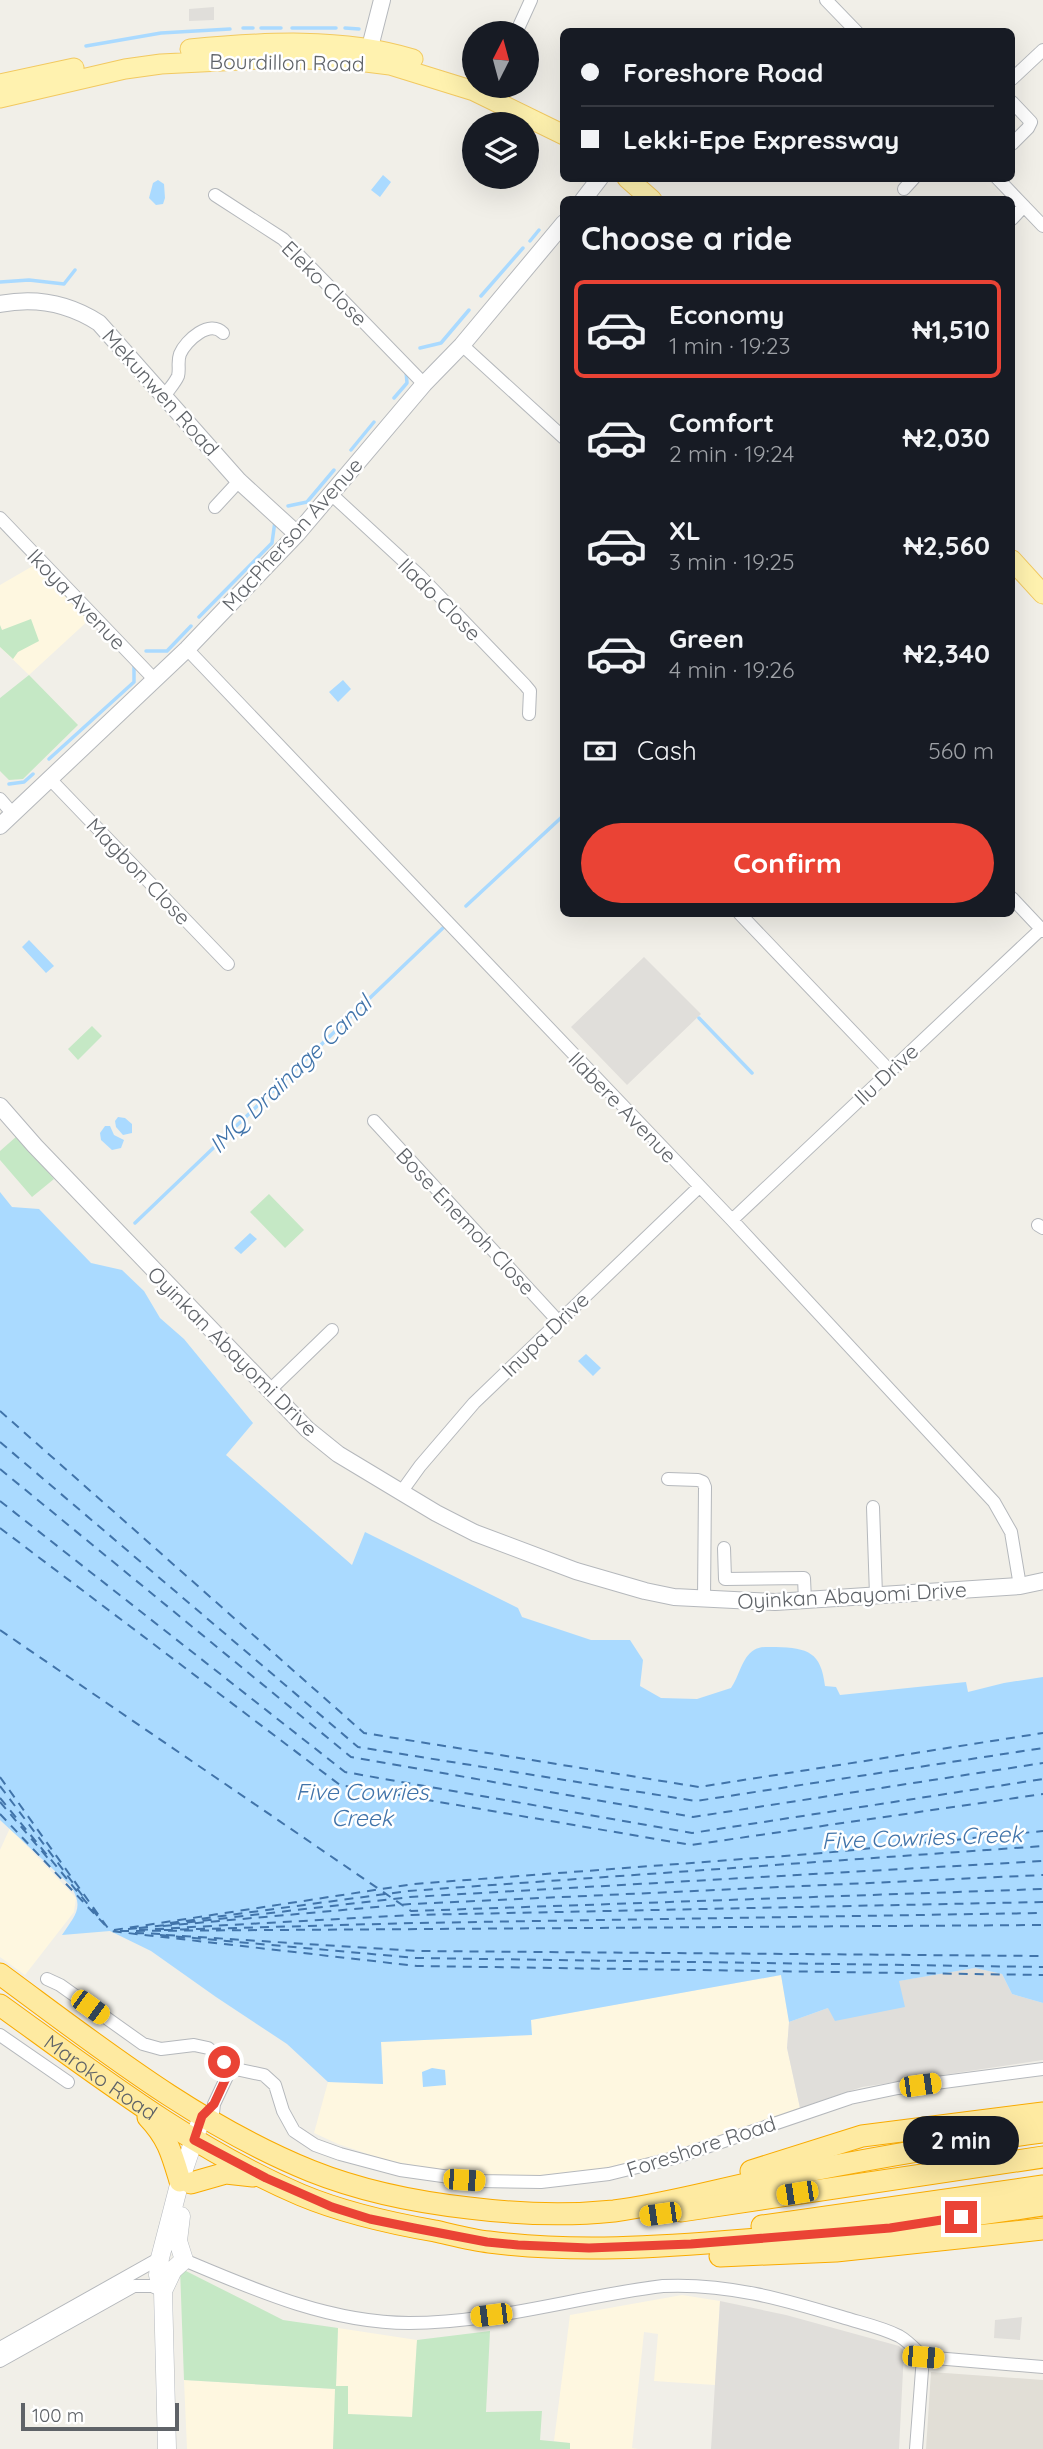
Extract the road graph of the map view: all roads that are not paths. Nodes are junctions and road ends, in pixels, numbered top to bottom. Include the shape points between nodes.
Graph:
1 (382, 0) edge
2 (531, 0) edge
3 (826, 0) edge
4 (521, 21) edge
5 (853, 28) edge
6 (370, 47) junction
7 (1043, 50) edge
8 (462, 74) edge
9 (1015, 76) edge
10 (0, 84) edge
11 (0, 98) edge
12 (517, 98) edge
13 (1015, 105) edge
14 (560, 120) edge
15 (560, 133) edge
16 (1015, 141) edge
17 (597, 182) edge
18 (632, 182) edge
19 (651, 182) edge
20 (910, 182) edge
21 (1001, 182) edge
22 (904, 189) dead end
23 (215, 195) dead end
24 (586, 196) edge
25 (647, 196) edge
26 (666, 196) edge
27 (1014, 196) edge
28 (1015, 197) edge
29 (1024, 206) junction
30 (1015, 216) edge
31 (1043, 226) edge
32 (560, 228) edge
33 (0, 304) edge
34 (223, 333) dead end
35 (462, 345) junction
36 (424, 384) junction
37 (165, 395) junction
38 (560, 434) edge
39 (239, 481) junction
40 (331, 494) junction
41 (215, 508) dead end
42 (0, 518) edge
43 (297, 534) junction
44 (1015, 548) edge
45 (1015, 563) edge
46 (1043, 576) edge
47 (1043, 594) edge
48 (187, 649) junction
49 (154, 679) junction
50 (529, 714) dead end
51 (50, 779) junction
52 (0, 799) edge
53 (13, 814) junction
54 (0, 826) edge
55 (1015, 901) edge
56 (743, 917) edge
57 (1042, 930) edge
58 (228, 964) dead end
59 (889, 1070) junction
60 (0, 1106) edge
61 (374, 1121) dead end
62 (699, 1186) junction
63 (732, 1220) junction
64 (559, 1322) junction
65 (332, 1330) dead end
66 (270, 1390) junction
67 (668, 1479) dead end
68 (402, 1491) junction
69 (873, 1507) dead end
70 (724, 1548) dead end
71 (1043, 1581) edge
72 (1020, 1586) junction
73 (876, 1595) junction
74 (704, 1599) junction
75 (805, 1601) junction
76 (0, 1974) edge
77 (47, 1979) dead end
78 (0, 2006) edge
79 (0, 2035) edge
80 (231, 2067) junction
81 (1043, 2069) edge
82 (68, 2082) dead end
83 (132, 2100) junction
84 (1043, 2113) edge
85 (209, 2114) junction
86 (1043, 2132) edge
87 (199, 2142) junction
88 (1043, 2157) edge
89 (266, 2178) junction
90 (186, 2182) junction
91 (1043, 2186) edge
92 (1043, 2205) edge
93 (642, 2206) junction
94 (547, 2214) junction
95 (1043, 2229) edge
96 (589, 2248) junction
97 (160, 2258) junction
98 (184, 2260) junction
99 (163, 2291) junction
100 (0, 2348) edge
101 (923, 2357) junction
102 (0, 2361) edge
103 (1043, 2367) edge
104 (167, 2449) edge
105 (916, 2449) edge

1 - 6 street
2 - 4 street
3 - 5 street
6 - 8 main road, Bourdillon Road
6 - 10 main road, Bourdillon Road via 232,45 152,53
7 - 9 street
11 - 15 main road, Bourdillon Road via 161,64 279,58 358,61 390,65 474,90
12 - 14 main road
13 - 16 street via 1031,122
17 - 24 street
18 - 25 main road
19 - 26 main road
20 - 22 street
21 - 27 street
23 - 36 street, Eleko Close via 283,239
28 - 29 street
29 - 30 street
29 - 31 street
32 - 35 street, MacPherson Avenue
33 - 37 street, Mekunwen Road via 31,300 72,307 99,323
34 - 37 street via 210,328 191,339 180,356 177,379
35 - 36 street, MacPherson Avenue
35 - 38 street
36 - 40 street, MacPherson Avenue
37 - 39 street, Mekunwen Road
39 - 41 street
39 - 43 street, Mekunwen Road
40 - 43 street, MacPherson Avenue
40 - 50 street, Ilado Close via 420,576 525,685
42 - 49 street, Ikoya Avenue
43 - 48 street, MacPherson Avenue
44 - 46 main road
45 - 47 main road
48 - 49 street, MacPherson Avenue
48 - 62 street, Ilabere Avenue
49 - 51 street, MacPherson Avenue
51 - 53 street, MacPherson Avenue
51 - 58 street, Magbon Close
52 - 53 street
53 - 54 street, MacPherson Avenue
55 - 57 street
56 - 59 street
57 - 59 street, Ilu Drive
59 - 63 street, Ilu Drive
60 - 66 street, Oyinkan Abayomi Drive
61 - 64 street, Bose Enemoh Close
62 - 63 street, Ilabere Avenue
62 - 64 street, Inupa Drive
63 - 72 street, Ilabere Avenue via 994,1502 1011,1532
64 - 68 street, Inupa Drive via 474,1403
65 - 66 street
66 - 68 street, Oyinkan Abayomi Drive via 338,1454
67 - 74 street via 698,1480 705,1487
68 - 74 street, Oyinkan Abayomi Drive via 475,1533 576,1571 645,1591
69 - 73 street
70 - 75 street via 725,1579 804,1578
71 - 72 street, Oyinkan Abayomi Drive
72 - 73 street, Oyinkan Abayomi Drive
73 - 75 street, Oyinkan Abayomi Drive
74 - 75 street, Oyinkan Abayomi Drive
76 - 85 highway, Maroko Road
77 - 80 street, Foreshore Road via 143,2044 161,2049 208,2048
78 - 83 highway, Maroko Road
79 - 82 street
80 - 81 street, Foreshore Road via 268,2078 288,2123 315,2145 426,2175 508,2182 632,2170 850,2098
80 - 85 street
83 - 87 highway, Maroko Road
83 - 90 highway via 164,2135
84 - 93 highway via 862,2136
85 - 87 main road
85 - 94 highway, Maroko Road via 300,2166 356,2186 456,2207
86 - 93 highway via 861,2162
87 - 89 highway, Maroko Road
87 - 90 main road
88 - 94 highway via 633,2218
89 - 90 highway via 226,2173
89 - 96 highway via 332,2207 381,2221 487,2242
90 - 97 main road
90 - 98 main road via 178,2230
91 - 96 highway
92 - 96 highway via 877,2229
93 - 94 highway
95 - 96 highway via 835,2251 646,2259
97 - 99 main road via 158,2275
97 - 100 street
98 - 99 main road
98 - 101 street via 252,2290 305,2306 407,2323 491,2315 663,2287 727,2289 781,2299 888,2332
99 - 102 street via 134,2286
99 - 104 main road
101 - 103 street
101 - 105 street

